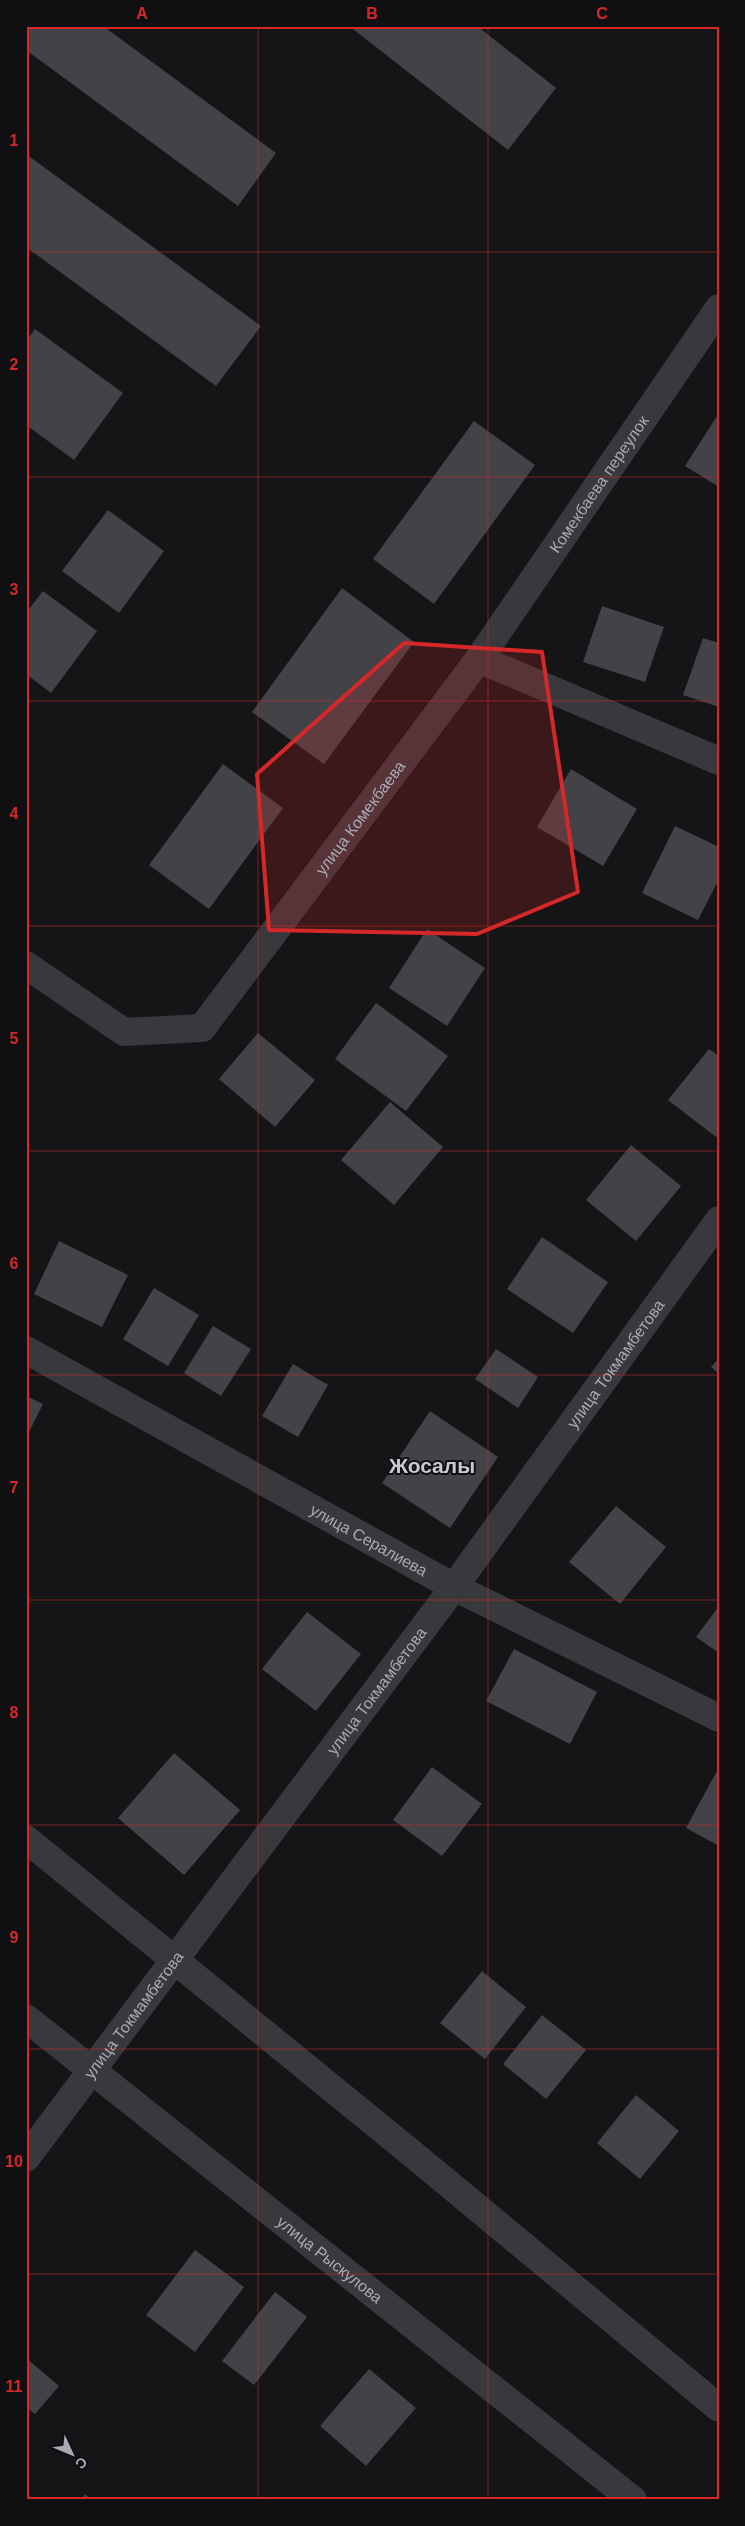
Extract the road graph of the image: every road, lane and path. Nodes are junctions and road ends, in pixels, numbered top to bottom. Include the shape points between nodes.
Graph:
1 (719, 308) edge
2 (480, 659) junction
3 (719, 761) edge
4 (26, 965) edge
5 (719, 1220) edge
6 (26, 1350) edge
7 (454, 1587) junction
8 (719, 1718) edge
9 (26, 1839) edge
10 (174, 1960) junction
11 (26, 2018) edge
12 (92, 2070) junction
13 (26, 2158) edge
14 (719, 2408) edge
15 (633, 2500) edge

1 - 2 street, Комекбаева переулок
2 - 3 street
2 - 4 street, улица Комекбаева via 202,1028 124,1032
5 - 7 street, улица Токмамбетова
6 - 7 street, улица Сералиева
7 - 8 street, улица Сералиева
7 - 10 street, улица Токмамбетова
9 - 10 street
10 - 12 street, улица Токмамбетова
10 - 14 street
11 - 12 street, улица Рыскулова
12 - 13 street, улица Токмамбетова
12 - 15 street, улица Рыскулова

